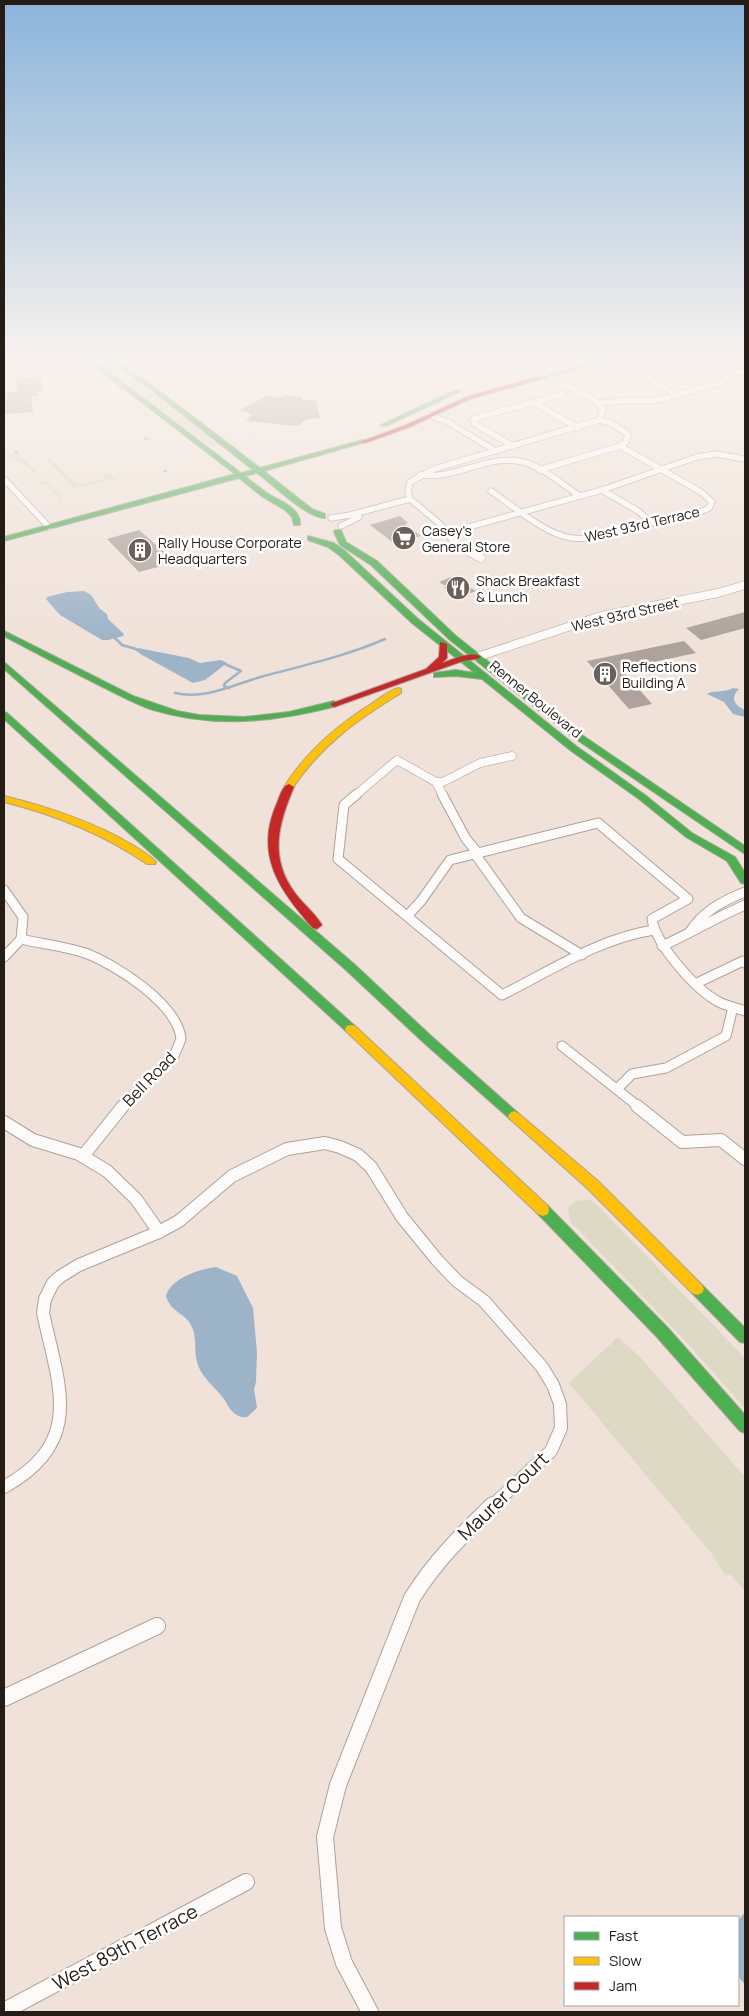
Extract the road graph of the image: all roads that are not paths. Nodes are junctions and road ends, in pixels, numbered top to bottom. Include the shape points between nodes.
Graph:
1 (212, 453) edge
2 (235, 453) edge
3 (301, 453) edge
4 (315, 453) edge
5 (489, 453) edge
6 (596, 453) edge
7 (632, 453) edge
8 (745, 460) edge
9 (254, 468) junction
10 (539, 470) junction
11 (661, 470) junction
12 (236, 473) junction
13 (420, 474) junction
14 (4, 479) edge
15 (602, 490) junction
16 (491, 491) dead end
17 (580, 496) junction
18 (411, 500) junction
19 (524, 513) junction
20 (327, 517) junction
21 (297, 523) junction
22 (652, 523) junction
23 (46, 524) junction
24 (340, 529) junction
25 (4, 532) edge
26 (447, 533) junction
27 (310, 538) junction
28 (4, 539) edge
29 (481, 558) dead end
30 (745, 585) edge
31 (4, 633) edge
32 (444, 644) junction
33 (469, 660) junction
34 (4, 665) edge
35 (431, 674) junction
36 (484, 677) junction
37 (4, 715) edge
38 (512, 756) dead end
39 (436, 782) junction
40 (4, 799) edge
41 (745, 851) edge
42 (477, 854) junction
43 (745, 881) edge
44 (4, 890) edge
45 (198, 892) junction
46 (745, 892) edge
47 (745, 905) edge
48 (407, 916) junction
49 (654, 930) junction
50 (688, 935) junction
51 (21, 940) junction
52 (662, 946) junction
53 (582, 955) junction
54 (4, 958) edge
55 (745, 963) edge
56 (350, 967) junction
57 (697, 983) junction
58 (733, 1007) junction
59 (745, 1011) edge
60 (562, 1046) dead end
61 (617, 1089) junction
62 (4, 1122) edge
63 (83, 1156) junction
64 (745, 1159) edge
65 (159, 1232) junction
66 (745, 1337) edge
67 (745, 1426) edge
68 (4, 1487) edge
69 (157, 1626) dead end
70 (4, 1698) edge
71 (246, 1882) dead end
72 (4, 2011) edge
73 (370, 2012) edge

1 - 12 main road
2 - 9 main road
3 - 9 main road
4 - 9 main road
5 - 13 street
6 - 10 street
7 - 11 street
8 - 11 street via 707,455
9 - 12 main road
9 - 20 main road via 310,510
10 - 13 street via 522,462 502,461 446,477
10 - 17 street
11 - 15 street
11 - 22 street, West 93rd Terrace via 702,492 712,502 709,508
12 - 21 main road via 270,500 294,513
12 - 23 main road
13 - 18 street via 409,484
14 - 23 street
15 - 17 street
15 - 22 street
16 - 19 street
17 - 19 street
18 - 20 street via 350,515
18 - 24 street via 359,517
18 - 26 street
19 - 22 street, West 93rd Terrace via 562,536 575,538 599,537
19 - 26 street
20 - 21 main road via 308,517
20 - 24 main road, Renner Boulevard via 338,521
21 - 27 main road via 296,530
23 - 25 main road
23 - 28 main road
24 - 27 main road via 327,537
24 - 33 main road, Renner Boulevard via 339,537 344,544 374,563
26 - 29 street via 457,546
27 - 32 main road, Renner Boulevard via 342,553
30 - 33 street, West 93rd Street via 601,616
31 - 35 main road via 142,703 217,719 271,718 307,713
32 - 33 main road, Renner Boulevard
32 - 35 main road via 442,658
33 - 35 main road
33 - 36 main road, Renner Boulevard
33 - 41 main road, Renner Boulevard
34 - 56 main road
35 - 36 main road
35 - 56 main road via 378,703 334,734 296,776 273,826 272,850 280,880 310,918 353,958
36 - 43 main road, Renner Boulevard via 676,825 731,859
37 - 45 main road
38 - 39 street via 480,763 443,782
39 - 42 street
39 - 48 street via 397,760 344,806 338,859
40 - 45 main road via 62,815 111,836 158,866 181,887
42 - 48 street via 450,860
42 - 49 street via 598,823 688,899 652,919
42 - 53 street via 521,918
44 - 51 street via 23,917
45 - 67 main road via 531,1197 677,1348
46 - 50 street via 712,909
47 - 50 street
48 - 53 street via 502,995
49 - 52 street
49 - 53 street via 610,941
50 - 52 street
51 - 54 street
51 - 63 street, Bell Road via 72,949 116,967 161,1002 178,1026 181,1038 174,1056 114,1115
52 - 57 street
55 - 57 street via 743,961
56 - 66 main road via 592,1185
57 - 58 street via 718,1002
58 - 59 street
58 - 61 street via 726,1036 666,1068 632,1074
60 - 61 street
61 - 64 street via 682,1142 721,1140
62 - 63 street via 42,1144
63 - 65 street via 127,1188
65 - 68 street, Maurer Court via 69,1270 48,1291 43,1313 60,1397 60,1420 56,1436 42,1459 22,1477
65 - 73 street, Maurer Court via 179,1221 232,1176 287,1149 325,1143 358,1154 371,1167 402,1216 437,1260 457,1281 484,1301 542,1367 560,1404 561,1428 551,1451 447,1549 424,1577 412,1598 338,1785 325,1837 333,1928 344,1963
69 - 70 street
71 - 72 street, West 89th Terrace

